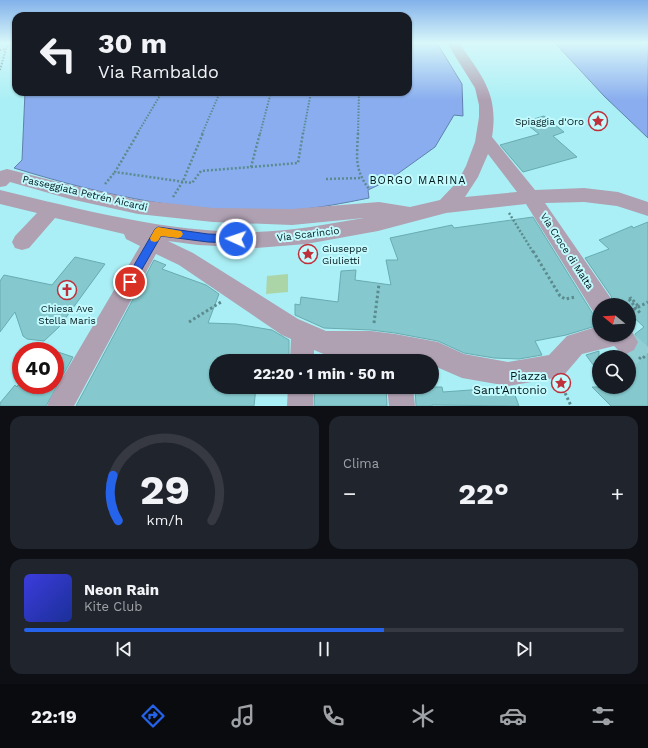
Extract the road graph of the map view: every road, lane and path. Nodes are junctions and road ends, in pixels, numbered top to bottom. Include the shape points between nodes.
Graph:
1 (465, 62) edge
2 (160, 96) edge
3 (218, 96) edge
4 (269, 96) edge
5 (310, 96) edge
6 (359, 96) edge
7 (484, 138) junction
8 (251, 167) junction
9 (115, 172) junction
10 (361, 178) junction
11 (326, 179) dead end
12 (0, 181) edge
13 (183, 181) junction
14 (102, 187) dead end
15 (369, 189) dead end
16 (0, 197) edge
17 (531, 197) junction
18 (172, 198) dead end
19 (501, 200) junction
20 (446, 206) junction
21 (52, 209) junction
22 (648, 209) edge
23 (412, 214) junction
24 (155, 237) junction
25 (198, 237) junction
26 (22, 242) dead end
27 (186, 259) junction
28 (379, 284) dead end
29 (236, 292) junction
30 (597, 298) edge
31 (592, 299) edge
32 (648, 302) edge
33 (639, 307) junction
34 (636, 308) edge
35 (640, 313) dead end
36 (189, 322) dead end
37 (303, 333) junction
38 (371, 343) junction
39 (633, 349) tunnel mouth
40 (302, 354) edge
41 (396, 354) edge
42 (438, 354) edge
43 (439, 354) edge
44 (555, 366) junction
45 (301, 394) edge
46 (401, 394) edge
47 (60, 406) edge
48 (300, 406) edge
49 (402, 406) edge
50 (571, 406) edge

1 - 7 street via 480,85 488,108
2 - 9 path
3 - 13 path
4 - 8 path
5 - 8 path via 298,163
6 - 10 path via 356,165
7 - 17 street
7 - 20 street via 464,186
8 - 13 path via 201,171 192,183
9 - 13 path
9 - 14 path
10 - 11 path
10 - 15 path
12 - 23 street, Passeggiata Petrén Aicardi via 7,175 138,207 213,215 292,217 379,209
13 - 18 path
16 - 21 street, Via Scarincio
17 - 19 street, Via Scarincio
17 - 22 street, Via Scarincio via 584,195 618,199
17 - 30 street, Via Croce di Malta
19 - 20 street, Via Scarincio
19 - 31 path via 560,296 565,299
20 - 23 street, Via Scarincio
21 - 24 street, Via Scarincio
21 - 26 street
23 - 25 street, Via Scarincio via 306,236 256,240
24 - 25 street, Via Scarincio
24 - 27 street, Via Scarincio
24 - 47 street via 90,357
25 - 27 street via 188,243 185,249
27 - 29 street, Via Scarincio
28 - 38 path
29 - 36 path
29 - 37 street, Via Scarincio
32 - 33 path
33 - 34 path
33 - 35 path via 631,298 629,299
37 - 38 street, Via Scarincio via 326,342
37 - 40 street
38 - 41 street, Via Scarincio
39 - 44 street via 575,344
41 - 42 street, Via Scarincio
43 - 44 street, Via Scarincio via 462,366 508,374
44 - 50 path
45 - 48 street
46 - 49 street

